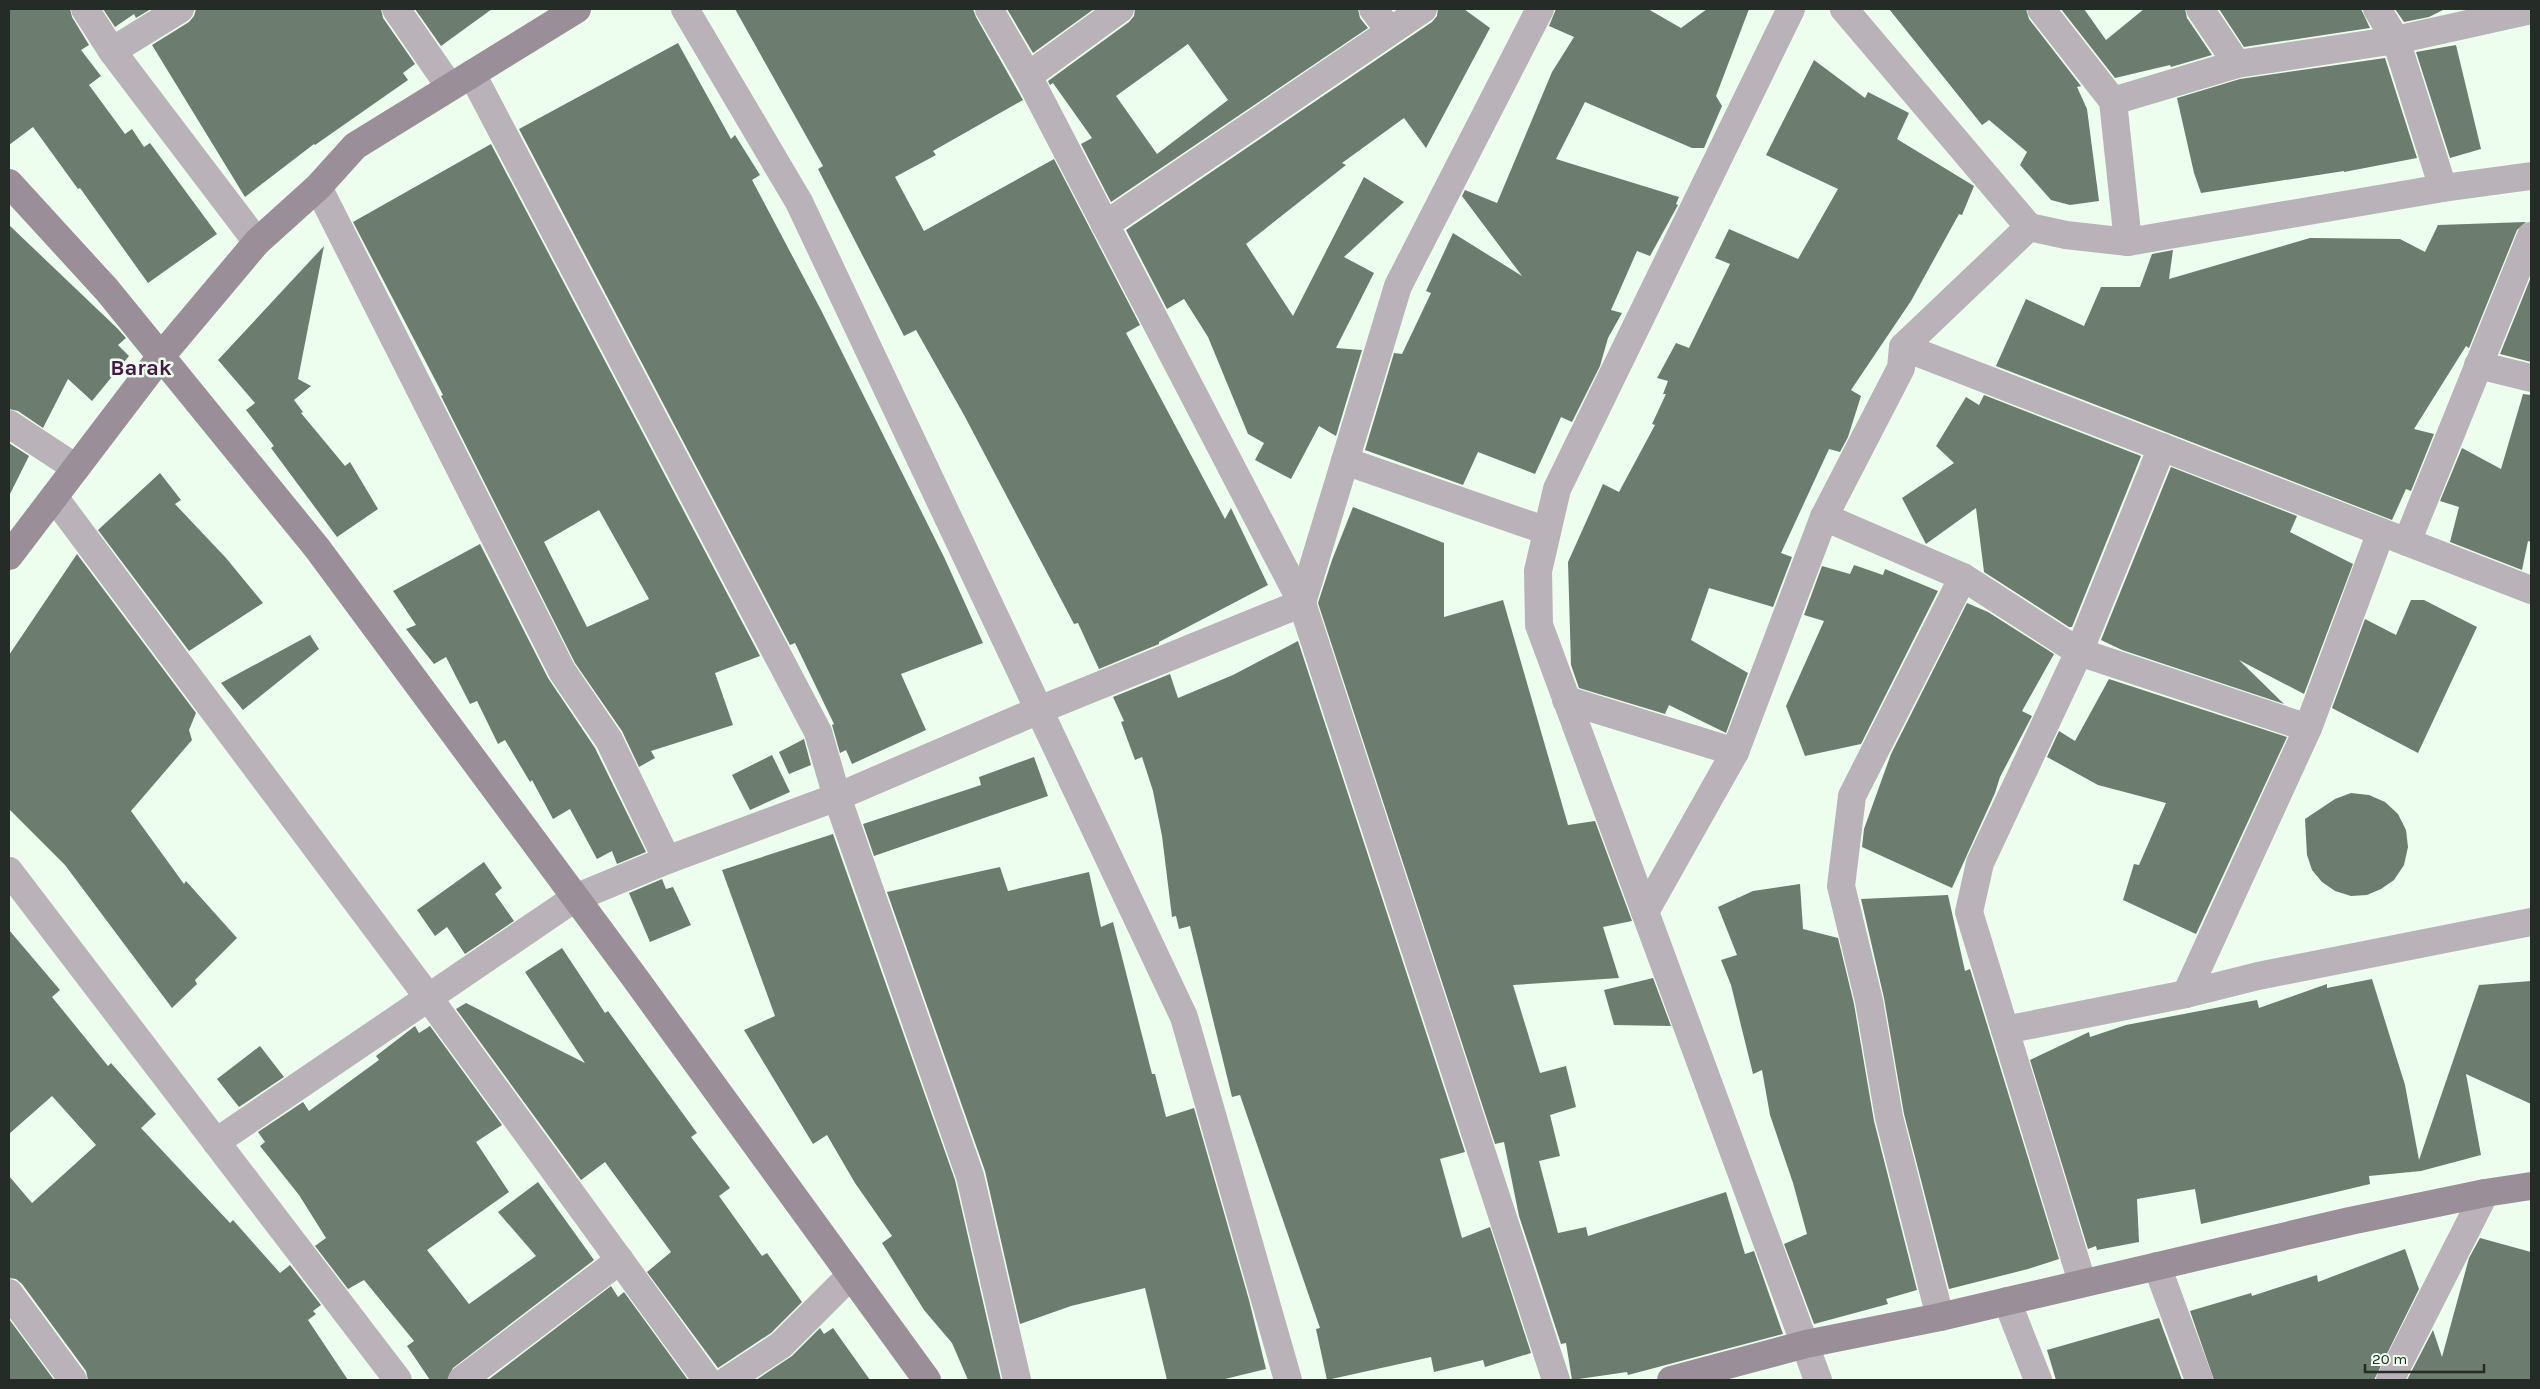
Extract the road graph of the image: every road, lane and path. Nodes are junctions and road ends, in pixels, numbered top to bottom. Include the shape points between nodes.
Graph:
1 (85, 9) edge
2 (180, 9) edge
3 (396, 9) edge
4 (577, 9) edge
5 (685, 9) edge
6 (989, 9) edge
7 (1120, 9) edge
8 (1373, 9) edge
9 (1423, 9) edge
10 (1540, 9) edge
11 (1791, 9) edge
12 (1844, 9) edge
13 (2041, 9) edge
14 (2200, 9) edge
15 (2377, 9) edge
16 (2531, 10) edge
17 (1390, 32) junction
18 (2396, 40) junction
19 (112, 51) junction
20 (2237, 64) junction
21 (1028, 76) junction
22 (461, 81) junction
23 (2113, 101) junction
24 (2531, 176) edge
25 (9, 183) edge
26 (318, 187) junction
27 (2443, 188) junction
28 (1105, 225) junction
29 (2029, 227) junction
30 (2531, 236) edge
31 (258, 242) junction
32 (2128, 242) junction
33 (1903, 347) junction
34 (162, 355) junction
35 (2478, 364) junction
36 (2531, 378) edge
37 (9, 424) edge
38 (2162, 447) junction
39 (1345, 461) junction
40 (76, 468) junction
41 (54, 497) junction
42 (1824, 517) junction
43 (1547, 531) junction
44 (2381, 532) junction
45 (2407, 542) junction
46 (9, 556) edge
47 (1963, 577) junction
48 (2531, 590) edge
49 (1302, 603) junction
50 (2079, 652) junction
51 (1566, 700) junction
52 (1039, 710) junction
53 (2308, 728) junction
54 (1734, 752) junction
55 (837, 798) junction
56 (667, 860) junction
57 (13, 887) edge
58 (575, 898) junction
59 (1645, 912) junction
60 (2531, 922) edge
61 (2186, 994) junction
62 (428, 997) junction
63 (2005, 1030) junction
64 (216, 1142) junction
65 (2531, 1186) edge
66 (2485, 1193) junction
67 (620, 1260) junction
68 (2157, 1266) junction
69 (851, 1275) junction
70 (2082, 1282) junction
71 (9, 1293) edge
72 (2007, 1301) junction
73 (1940, 1317) junction
74 (1806, 1344) junction
75 (72, 1380) edge
76 (398, 1380) edge
77 (462, 1380) edge
78 (707, 1380) edge
79 (728, 1380) edge
80 (927, 1380) edge
81 (1016, 1380) edge
82 (1288, 1380) edge
83 (1556, 1380) edge
84 (1671, 1380) edge
85 (1818, 1380) edge
86 (2038, 1380) edge
87 (2200, 1380) edge
88 (2390, 1380) edge

1 - 19 street
2 - 19 street
3 - 22 street
4 - 22 street
5 - 52 street via 799,202
6 - 21 street
7 - 21 street
8 - 17 street
9 - 17 street
10 - 39 street via 1398,286
11 - 43 street via 1557,489
12 - 29 street
13 - 23 street
14 - 20 street
15 - 18 street
16 - 18 street
17 - 28 street
18 - 20 street
18 - 27 street
19 - 31 street
20 - 23 street
21 - 28 street
22 - 26 street via 355,146
22 - 55 street via 818,732
23 - 32 street
24 - 27 street
25 - 34 street
26 - 31 street
26 - 56 street via 562,671 610,740
27 - 32 street
28 - 49 street
29 - 32 street
29 - 33 street
30 - 35 street
31 - 34 street
33 - 38 street
33 - 42 street via 1901,368
34 - 40 street
34 - 58 street via 317,548
35 - 36 street
35 - 45 street
37 - 40 street
38 - 44 street
38 - 50 street
39 - 43 street
39 - 49 street
40 - 41 street
41 - 46 street
41 - 62 street
42 - 47 street
42 - 54 street
43 - 51 street via 1538,570 1539,625
44 - 45 street
44 - 53 street
45 - 48 street
47 - 50 street
47 - 73 street via 1852,796 1841,886 1869,1001 1889,1117
49 - 52 street
49 - 83 street
50 - 53 street
50 - 63 street via 1980,863 1969,912
51 - 54 street
51 - 59 street
52 - 55 street
52 - 82 street via 1184,1017
53 - 61 street
54 - 59 street
55 - 56 street
55 - 81 street via 970,1176
56 - 58 street
57 - 64 street
58 - 62 street
58 - 69 street
59 - 74 street
60 - 61 street via 2258,976
61 - 63 street
62 - 64 street
62 - 67 street
63 - 70 street
64 - 76 street
65 - 66 street
66 - 68 street
66 - 88 street
67 - 77 street
67 - 78 street
68 - 70 street
68 - 87 street
69 - 79 street via 781,1345
69 - 80 street
70 - 72 street
71 - 75 street
72 - 73 street
72 - 86 street
73 - 74 street
74 - 84 street
74 - 85 street

